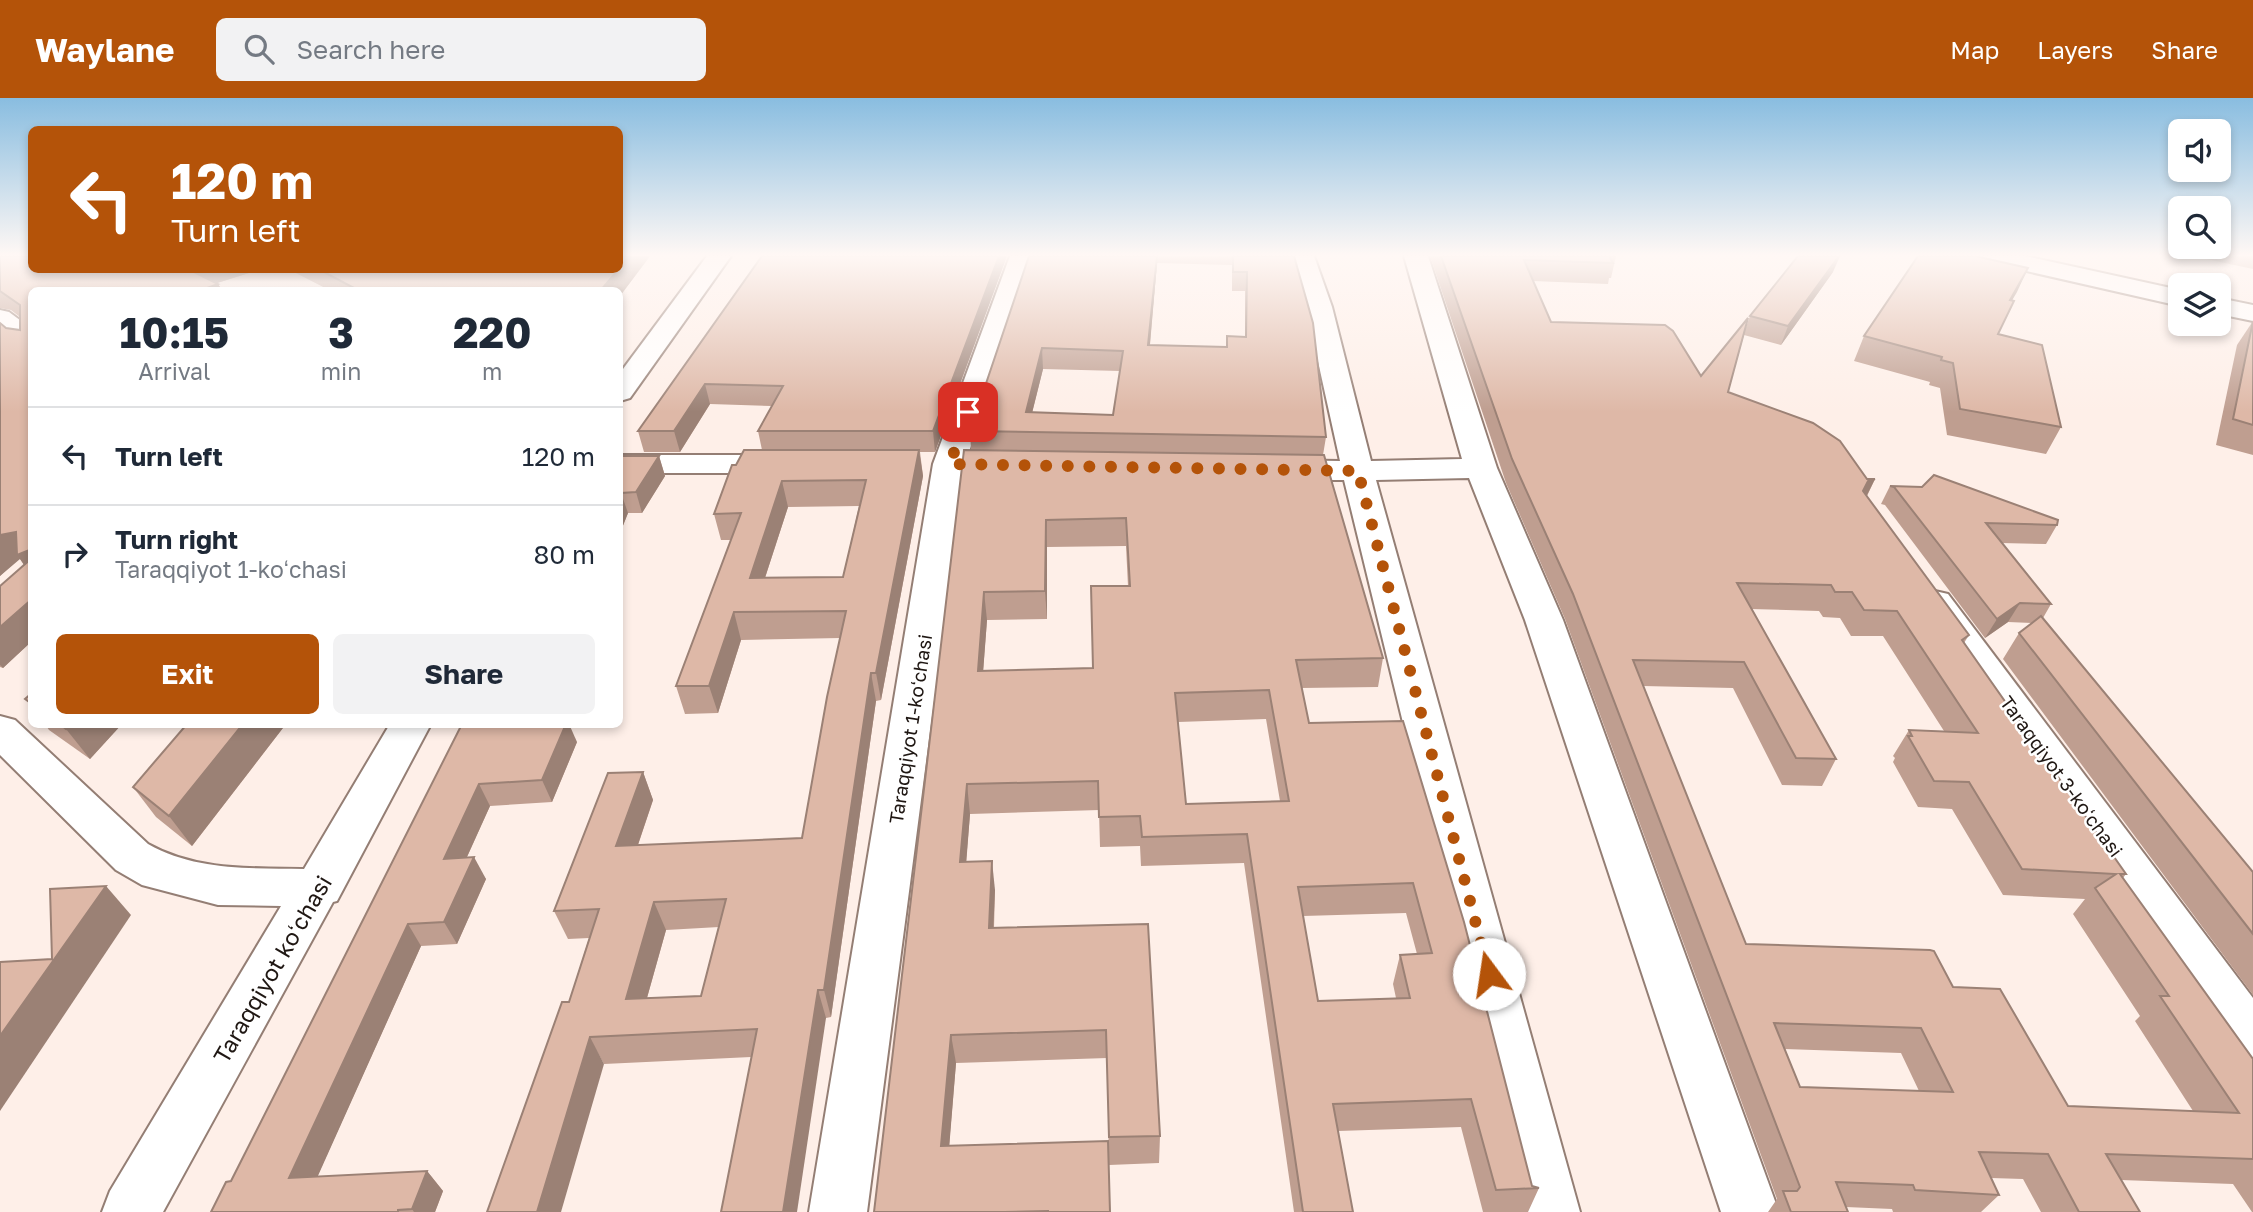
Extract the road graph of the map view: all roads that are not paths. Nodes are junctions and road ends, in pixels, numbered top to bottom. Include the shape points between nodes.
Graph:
1 (681, 308) edge
2 (1004, 308) edge
3 (1319, 308) edge
4 (1432, 308) edge
5 (2231, 308) edge
6 (2253, 313) edge
7 (0, 318) edge
8 (28, 339) edge
9 (623, 388) edge
10 (623, 464) edge
11 (812, 464) edge
12 (1481, 468) junction
13 (1249, 469) edge
14 (1358, 471) junction
15 (1911, 570) edge
16 (409, 728) edge
17 (0, 730) edge
18 (320, 888) junction
19 (2253, 1039) edge
20 (131, 1212) edge
21 (838, 1212) edge
22 (1551, 1212) edge
23 (1750, 1212) edge

1 - 9 street
2 - 21 street, Taraqqiyot 1-koʻchasi via 949,464
3 - 14 street
4 - 12 street
5 - 6 street
7 - 8 street
10 - 11 street
12 - 14 street
12 - 23 street via 1544,620
13 - 14 street
14 - 22 street
15 - 19 street, Taraqqiyot 3-koʻchasi
16 - 18 street, Taraqqiyot koʻchasi
17 - 18 street via 132,856 158,872 218,886
18 - 20 street, Taraqqiyot koʻchasi

